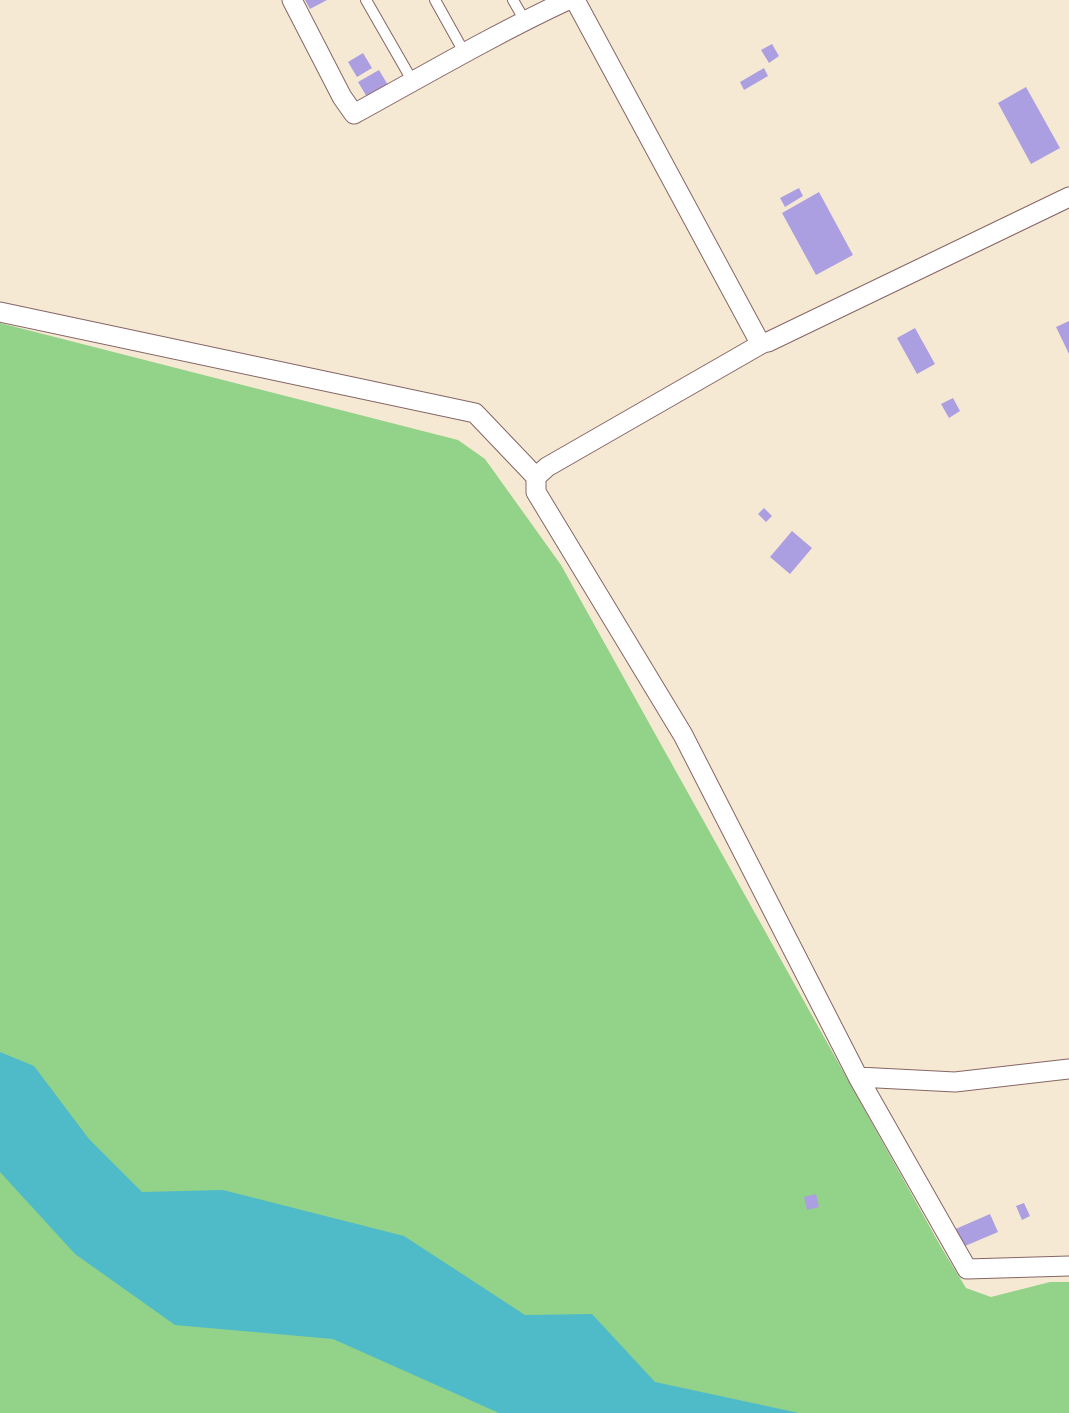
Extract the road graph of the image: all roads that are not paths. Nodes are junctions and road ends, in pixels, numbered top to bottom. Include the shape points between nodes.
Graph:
1 (292, 0) edge
2 (366, 0) edge
3 (435, 0) edge
4 (513, 0) edge
5 (568, 0) edge
6 (575, 0) edge
7 (524, 21) junction
8 (464, 52) junction
9 (413, 82) junction
10 (1069, 197) edge
11 (0, 312) edge
12 (763, 343) junction
13 (536, 477) junction
14 (1069, 1069) edge
15 (858, 1077) junction
16 (1069, 1266) edge

1 - 9 street via 354,114
2 - 9 lane
3 - 8 lane
4 - 7 lane
5 - 7 street
6 - 12 street
7 - 8 street
8 - 9 street
10 - 12 street
11 - 13 street via 475,413
12 - 13 street via 547,467
13 - 15 street via 536,492 683,735
14 - 15 street via 955,1082
15 - 16 street via 966,1270

